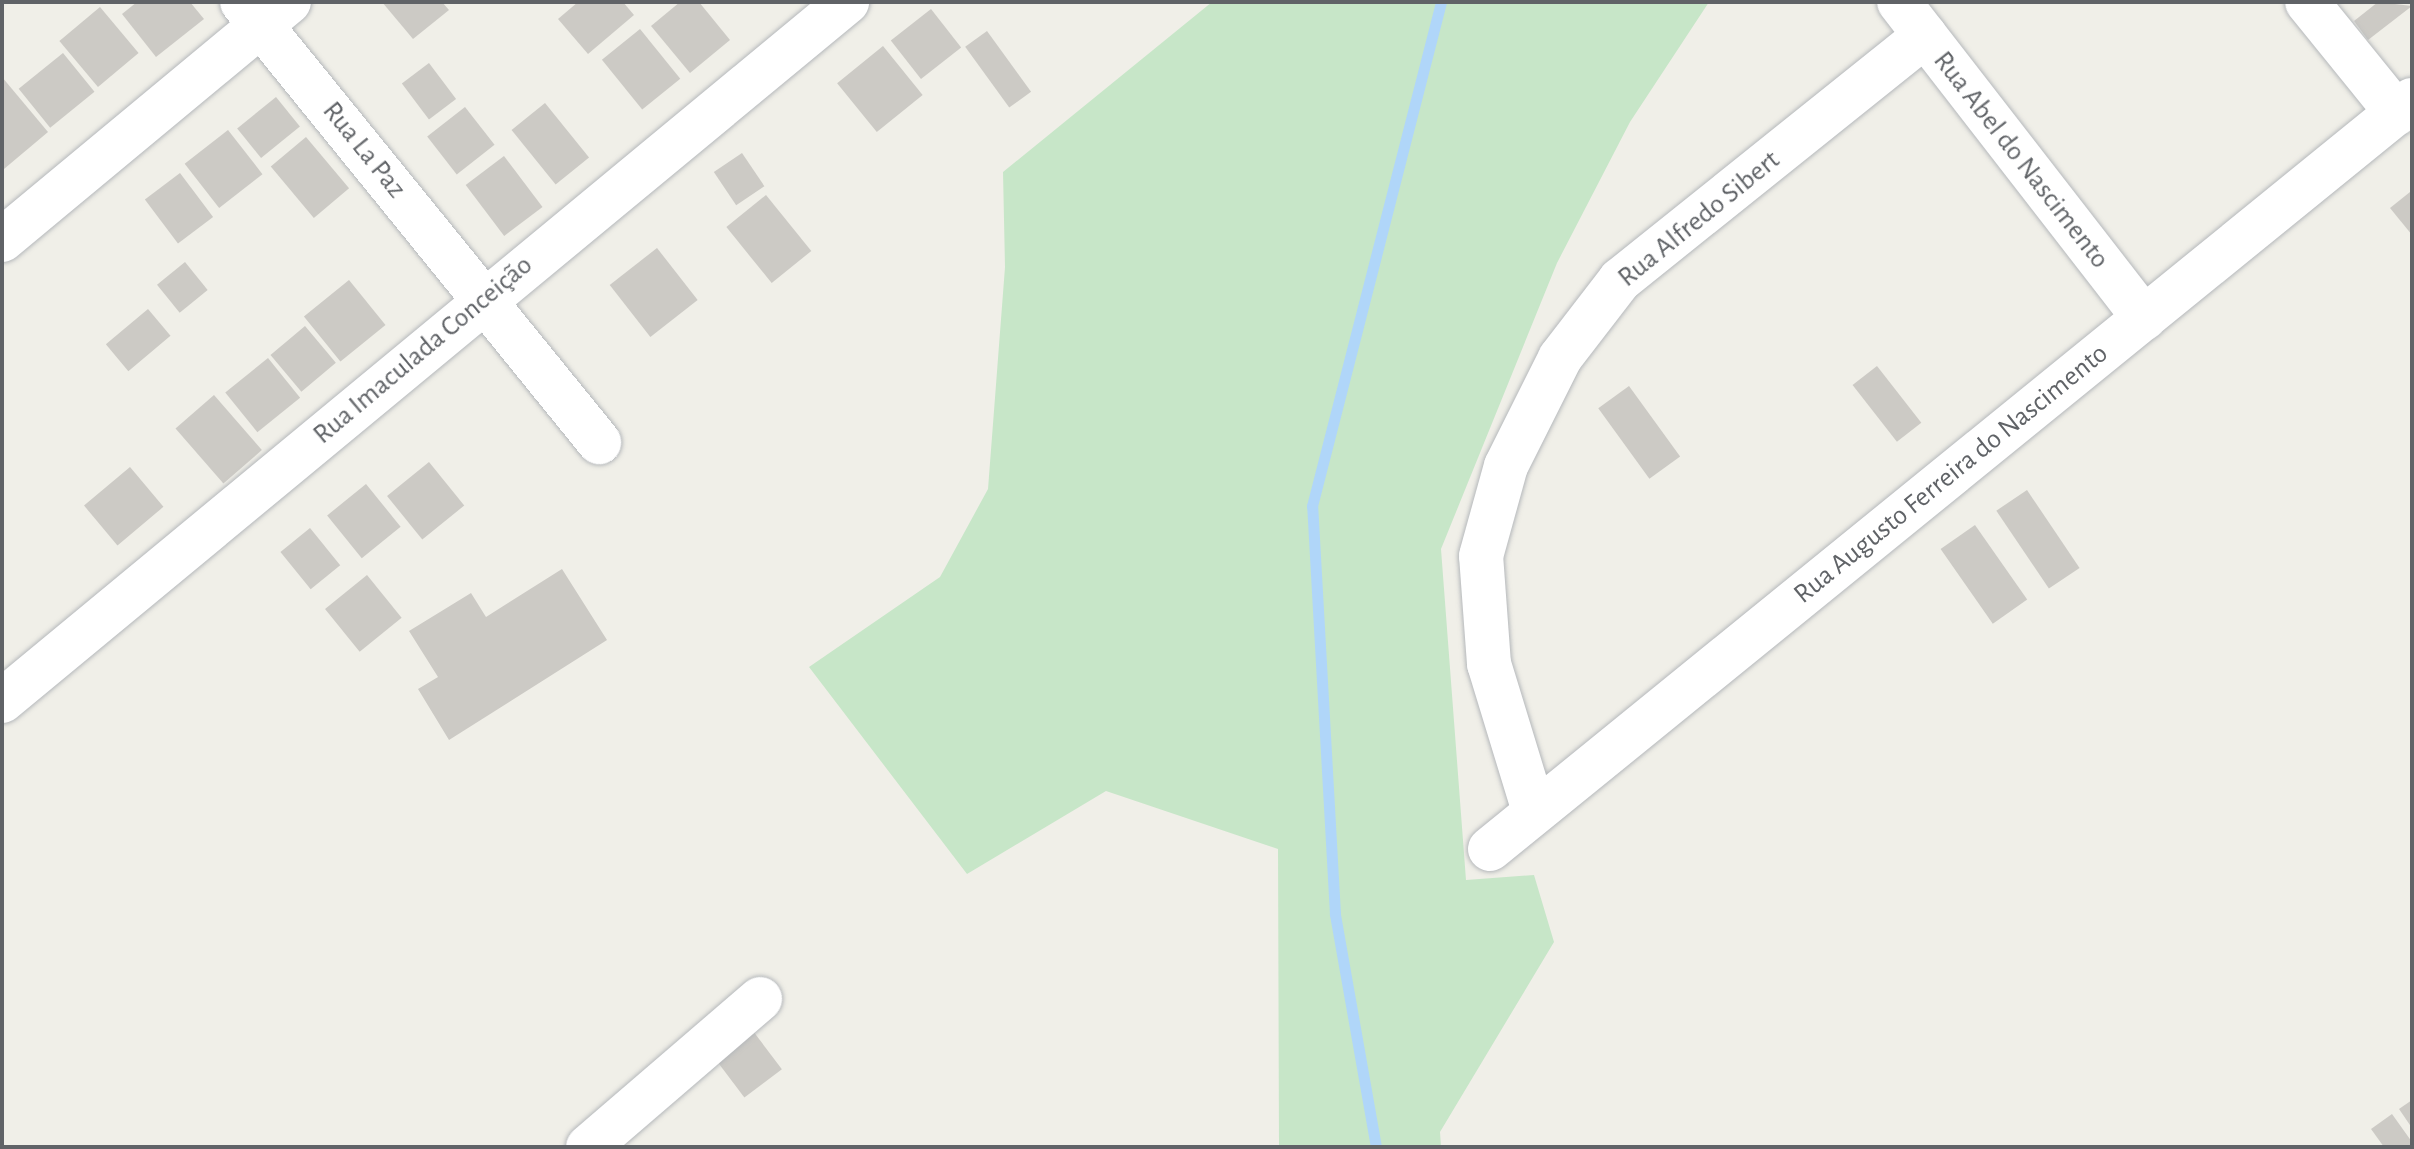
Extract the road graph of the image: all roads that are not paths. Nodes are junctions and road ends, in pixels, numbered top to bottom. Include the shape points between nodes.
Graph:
1 (847, 2) edge
2 (1899, 2) edge
3 (2307, 2) edge
4 (264, 10) edge
5 (1925, 36) junction
6 (2404, 107) edge
7 (2, 240) edge
8 (486, 298) junction
9 (2144, 318) junction
10 (599, 442) dead end
11 (2, 701) edge
12 (1534, 811) junction
13 (1490, 849) dead end
14 (760, 999) dead end
15 (588, 1147) edge

1 - 8 street, Rua Imaculada Conceição
2 - 5 street, Rua Abel do Nascimento
3 - 6 street
4 - 7 street
4 - 8 street, Rua La Paz
5 - 9 street, Rua Abel do Nascimento
5 - 12 street, Rua Alfredo Sibert via 1620,280 1553,371 1506,466 1481,556 1489,664
6 - 9 street, Rua Augusto Ferreira do Nascimento
8 - 10 street, Rua La Paz
8 - 11 street, Rua Imaculada Conceição
9 - 12 street, Rua Augusto Ferreira do Nascimento
12 - 13 street, Rua Augusto Ferreira do Nascimento
14 - 15 street

